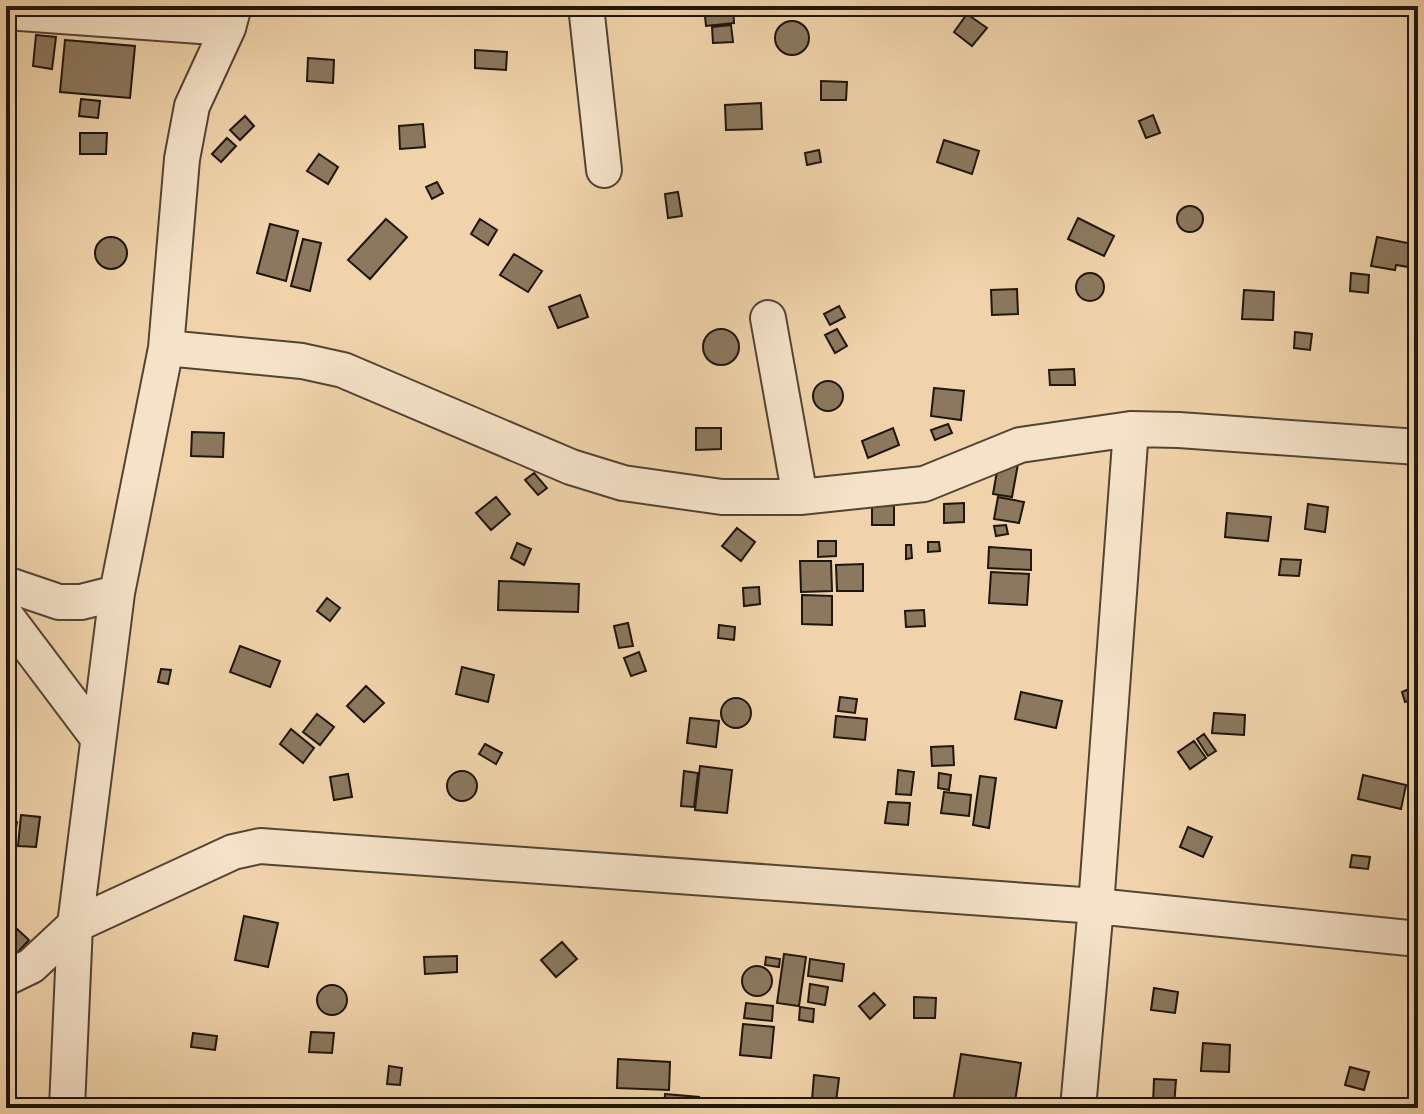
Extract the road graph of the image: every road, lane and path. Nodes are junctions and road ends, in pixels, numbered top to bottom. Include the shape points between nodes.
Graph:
1 (586, 6) edge
2 (6, 12) edge
3 (231, 17) edge
4 (604, 170) dead end
5 (768, 318) dead end
6 (166, 348) junction
7 (1131, 429) junction
8 (1418, 447) edge
9 (800, 497) junction
10 (6, 584) edge
11 (117, 593) junction
12 (6, 616) edge
13 (98, 738) junction
14 (1096, 906) junction
15 (75, 925) junction
16 (1418, 939) edge
17 (6, 978) edge
18 (67, 1108) edge
19 (1078, 1108) edge

1 - 4 street
2 - 3 street
3 - 6 street via 192,106 182,159
5 - 9 street
6 - 9 street via 343,370 571,467 623,483 722,497
6 - 11 street
7 - 8 street
7 - 9 street via 1020,445 924,484
7 - 14 street
10 - 11 street via 59,602
11 - 13 street
12 - 13 street
13 - 15 street
14 - 15 street via 260,846 233,852
14 - 16 street
14 - 19 street
15 - 17 street via 31,966
15 - 18 street

